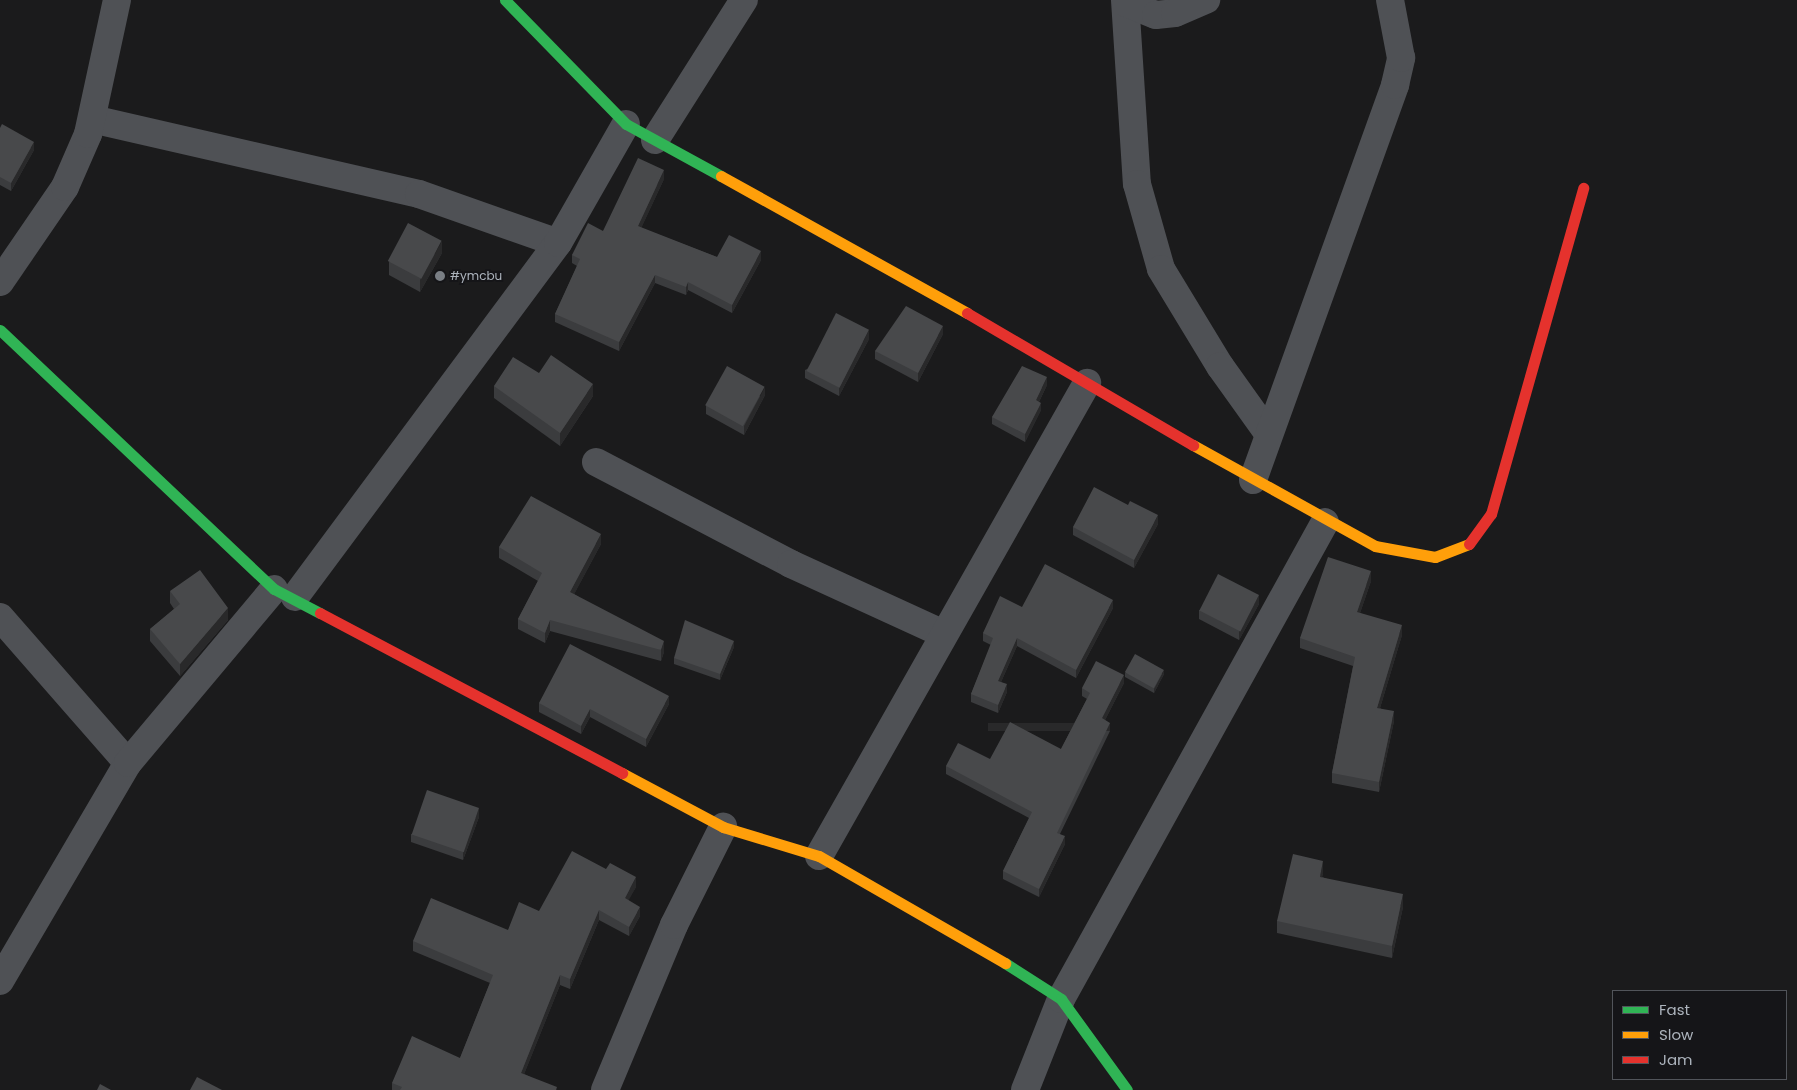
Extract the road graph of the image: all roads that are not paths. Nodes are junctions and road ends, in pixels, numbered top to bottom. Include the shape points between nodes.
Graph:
1 (116, 0) edge
2 (505, 0) edge
3 (744, 0) edge
4 (1206, 0) edge
5 (1390, 0) edge
6 (1125, 2) edge
7 (92, 118) junction
8 (626, 124) junction
9 (654, 140) junction
10 (1584, 188) dead end
11 (558, 242) junction
12 (0, 282) edge
13 (0, 330) edge
14 (1087, 383) junction
15 (1267, 432) junction
16 (596, 462) dead end
17 (1253, 480) junction
18 (1326, 522) junction
19 (284, 593) junction
20 (0, 617) edge
21 (944, 634) junction
22 (128, 763) junction
23 (723, 827) junction
24 (819, 856) junction
25 (0, 981) edge
26 (1061, 998) junction
27 (605, 1090) edge
28 (1025, 1090) edge
29 (1127, 1090) edge

1 - 7 street
2 - 8 street
3 - 9 street
4 - 6 street via 1175,13 1156,15
5 - 15 street via 1401,58 1394,85
6 - 15 street via 1136,184 1161,269 1220,366
7 - 11 street via 420,194
7 - 12 street via 65,187
8 - 9 street
8 - 11 street
9 - 14 street
10 - 18 street via 1523,412 1491,514 1481,532 1468,545 1435,558 1375,546
11 - 19 street
13 - 19 street
14 - 17 street
14 - 21 street
15 - 17 street
16 - 21 street via 791,564
17 - 18 street
18 - 26 street
19 - 22 street
19 - 23 street via 338,626
20 - 22 street
21 - 24 street
22 - 25 street
23 - 24 street
23 - 27 street via 674,925
24 - 26 street via 975,943
26 - 28 street
26 - 29 street

